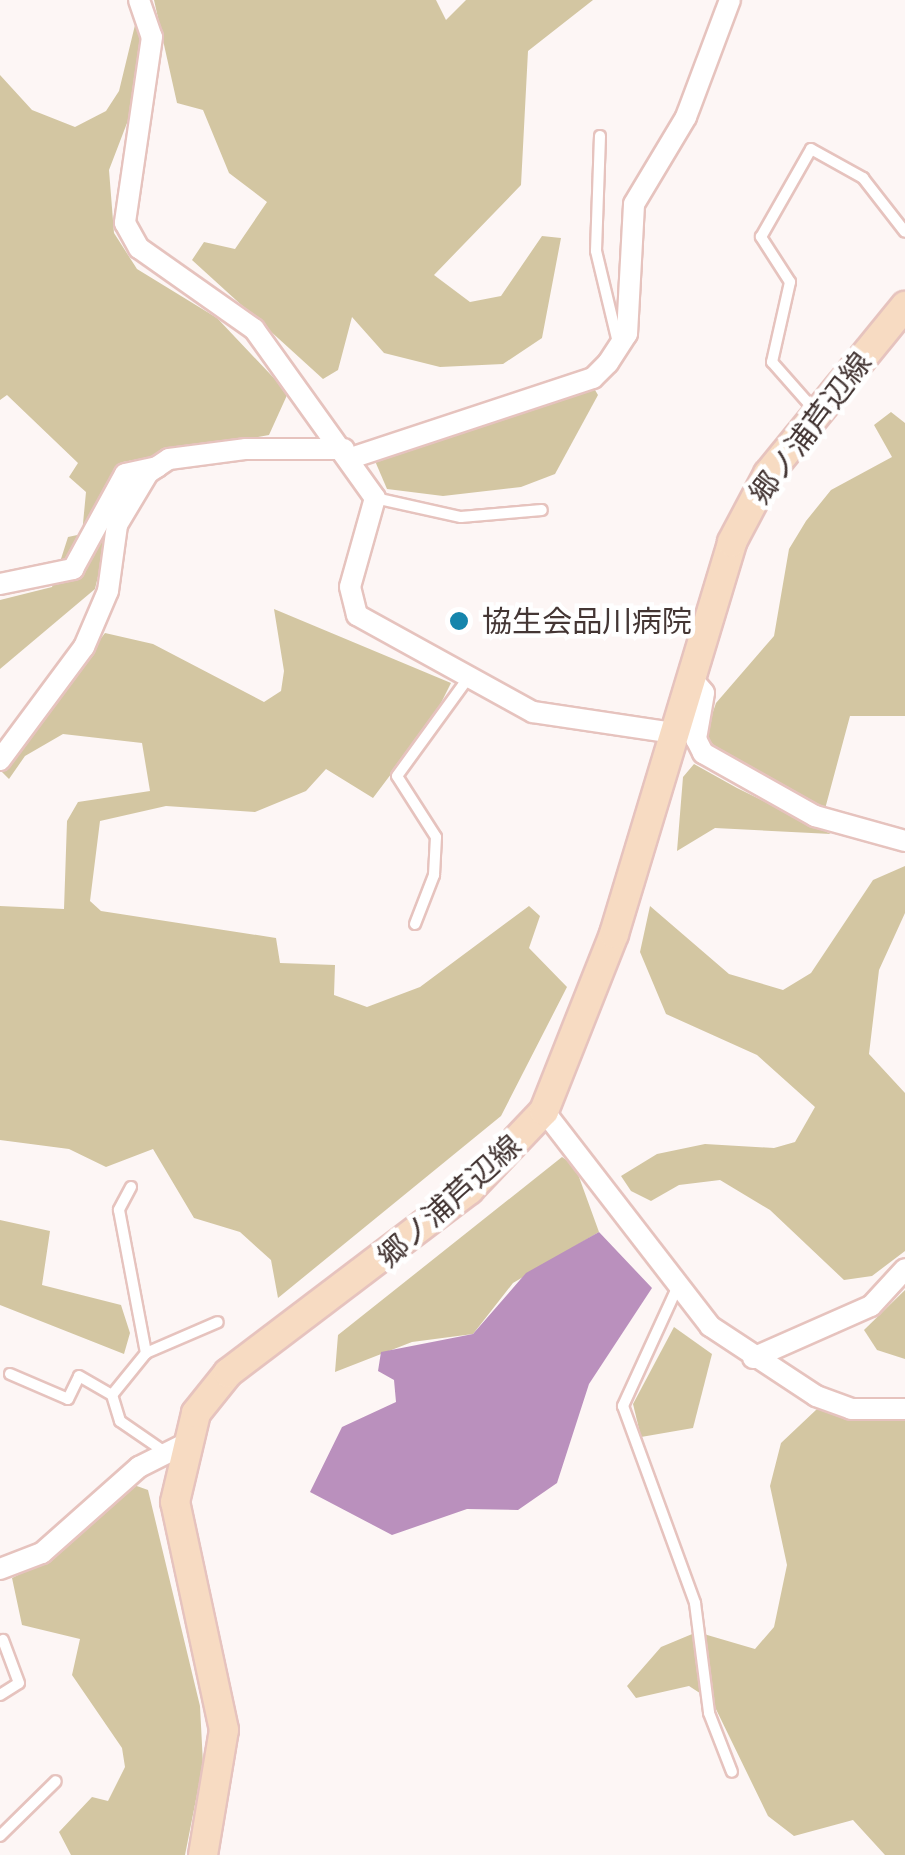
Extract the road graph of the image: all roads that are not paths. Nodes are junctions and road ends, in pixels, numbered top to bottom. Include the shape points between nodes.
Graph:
1 (139, 0) edge
2 (730, 0) edge
3 (600, 136) dead end
4 (905, 232) edge
5 (905, 306) edge
6 (619, 349) junction
7 (817, 414) junction
8 (346, 454) junction
9 (156, 468) junction
10 (376, 498) junction
11 (542, 510) dead end
12 (0, 584) edge
13 (469, 677) junction
14 (692, 679) junction
15 (674, 733) junction
16 (0, 760) edge
17 (905, 841) edge
18 (415, 924) dead end
19 (544, 1111) junction
20 (131, 1186) dead end
21 (905, 1269) edge
22 (676, 1288) junction
23 (218, 1322) dead end
24 (146, 1354) junction
25 (754, 1358) junction
26 (10, 1374) dead end
27 (112, 1394) junction
28 (905, 1408) edge
29 (173, 1447) junction
30 (0, 1569) edge
31 (2, 1640) dead end
32 (0, 1695) edge
33 (732, 1772) dead end
34 (56, 1781) dead end
35 (0, 1836) edge
36 (203, 1855) edge

1 - 8 street via 152,37 124,223 139,248 254,329
2 - 6 street via 686,117 634,204
3 - 6 lane via 596,251
4 - 7 lane via 863,178 811,149 761,237 790,282 772,362
5 - 7 main road, 郷ノ浦芦辺線
6 - 8 street via 592,378
7 - 14 main road, 郷ノ浦芦辺線 via 768,474 732,542
8 - 9 street via 246,449
8 - 10 street
9 - 12 street via 125,474 73,570
9 - 16 street via 126,503 108,591 84,647
10 - 11 lane via 461,517
10 - 13 street via 350,586 358,615
13 - 15 street via 534,712
13 - 18 lane via 397,776 436,836 434,875
14 - 15 main road, 郷ノ浦芦辺線
14 - 17 street via 704,693 696,739 703,753 816,816
15 - 19 main road, 郷ノ浦芦辺線 via 573,1055
19 - 22 street via 573,1137
19 - 29 main road, 郷ノ浦芦辺線 via 469,1190 228,1374
20 - 24 lane via 119,1210
21 - 25 street via 871,1306
22 - 25 street
22 - 33 lane via 624,1406 695,1603 709,1713
23 - 24 lane
24 - 27 lane
25 - 28 street via 852,1409
26 - 27 lane via 68,1399 80,1376
27 - 29 lane via 120,1421
29 - 30 street via 42,1553
29 - 36 main road, 郷ノ浦芦辺線 via 177,1527 224,1730
31 - 32 lane via 19,1682
34 - 35 lane

